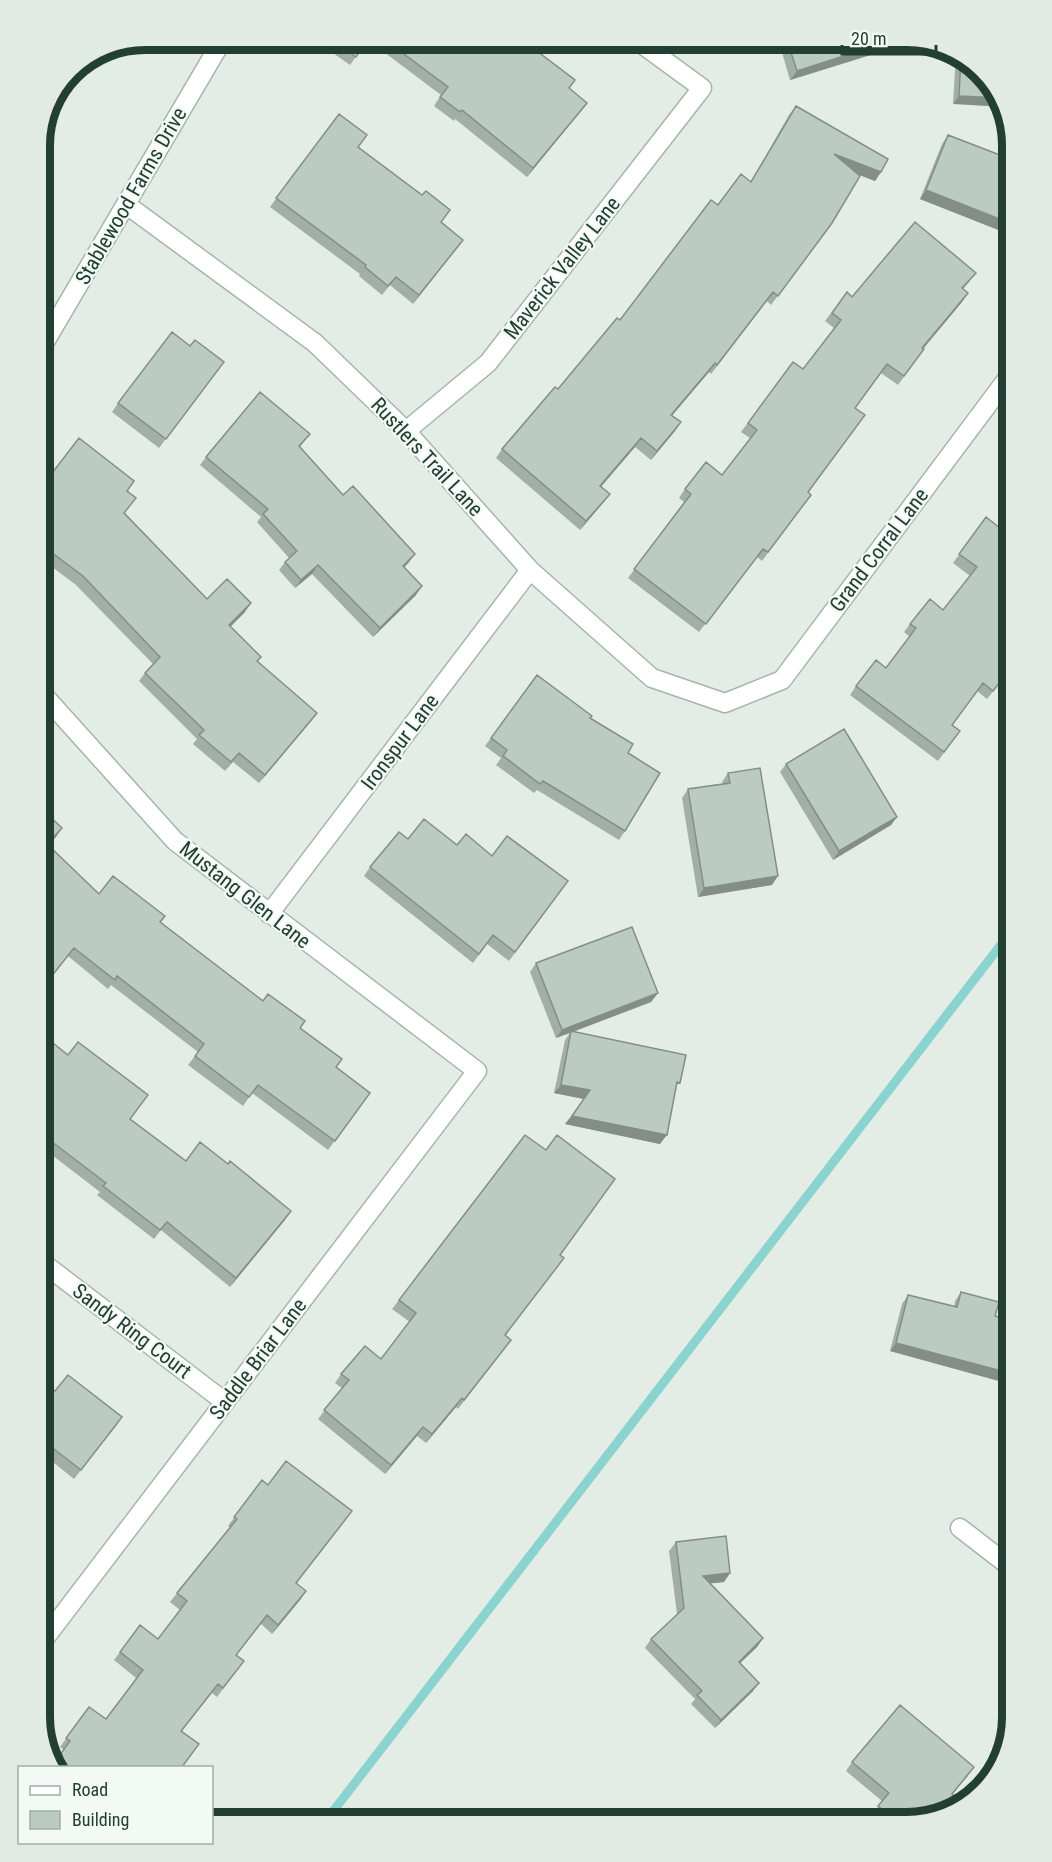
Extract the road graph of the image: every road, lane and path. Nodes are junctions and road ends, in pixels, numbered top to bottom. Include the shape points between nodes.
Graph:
1 (217, 49) edge
2 (650, 50) edge
3 (127, 205) junction
4 (50, 334) edge
5 (1002, 386) edge
6 (406, 431) junction
7 (530, 570) junction
8 (50, 702) edge
9 (725, 703) joint
10 (270, 914) junction
11 (477, 1071) joint
12 (50, 1268) edge
13 (225, 1401) junction
14 (960, 1528) dead end
15 (1002, 1560) edge
16 (50, 1632) edge

1 - 3 street, Stablewood Farms Drive
2 - 6 street, Maverick Valley Lane via 702,88 488,363
3 - 4 street, Stablewood Farms Drive
3 - 6 street, Rustlers Trail Lane via 315,343
5 - 9 street, Grand Corral Lane via 782,680
6 - 7 street, Rustlers Trail Lane
7 - 9 street, Rustlers Trail Lane via 652,678
7 - 10 street, Ironspur Lane
8 - 10 street, Mustang Glen Lane via 175,841
10 - 11 street, Mustang Glen Lane
11 - 13 street, Saddle Briar Lane
12 - 13 street, Sandy Ring Court
13 - 16 street, Saddle Briar Lane
14 - 15 street

